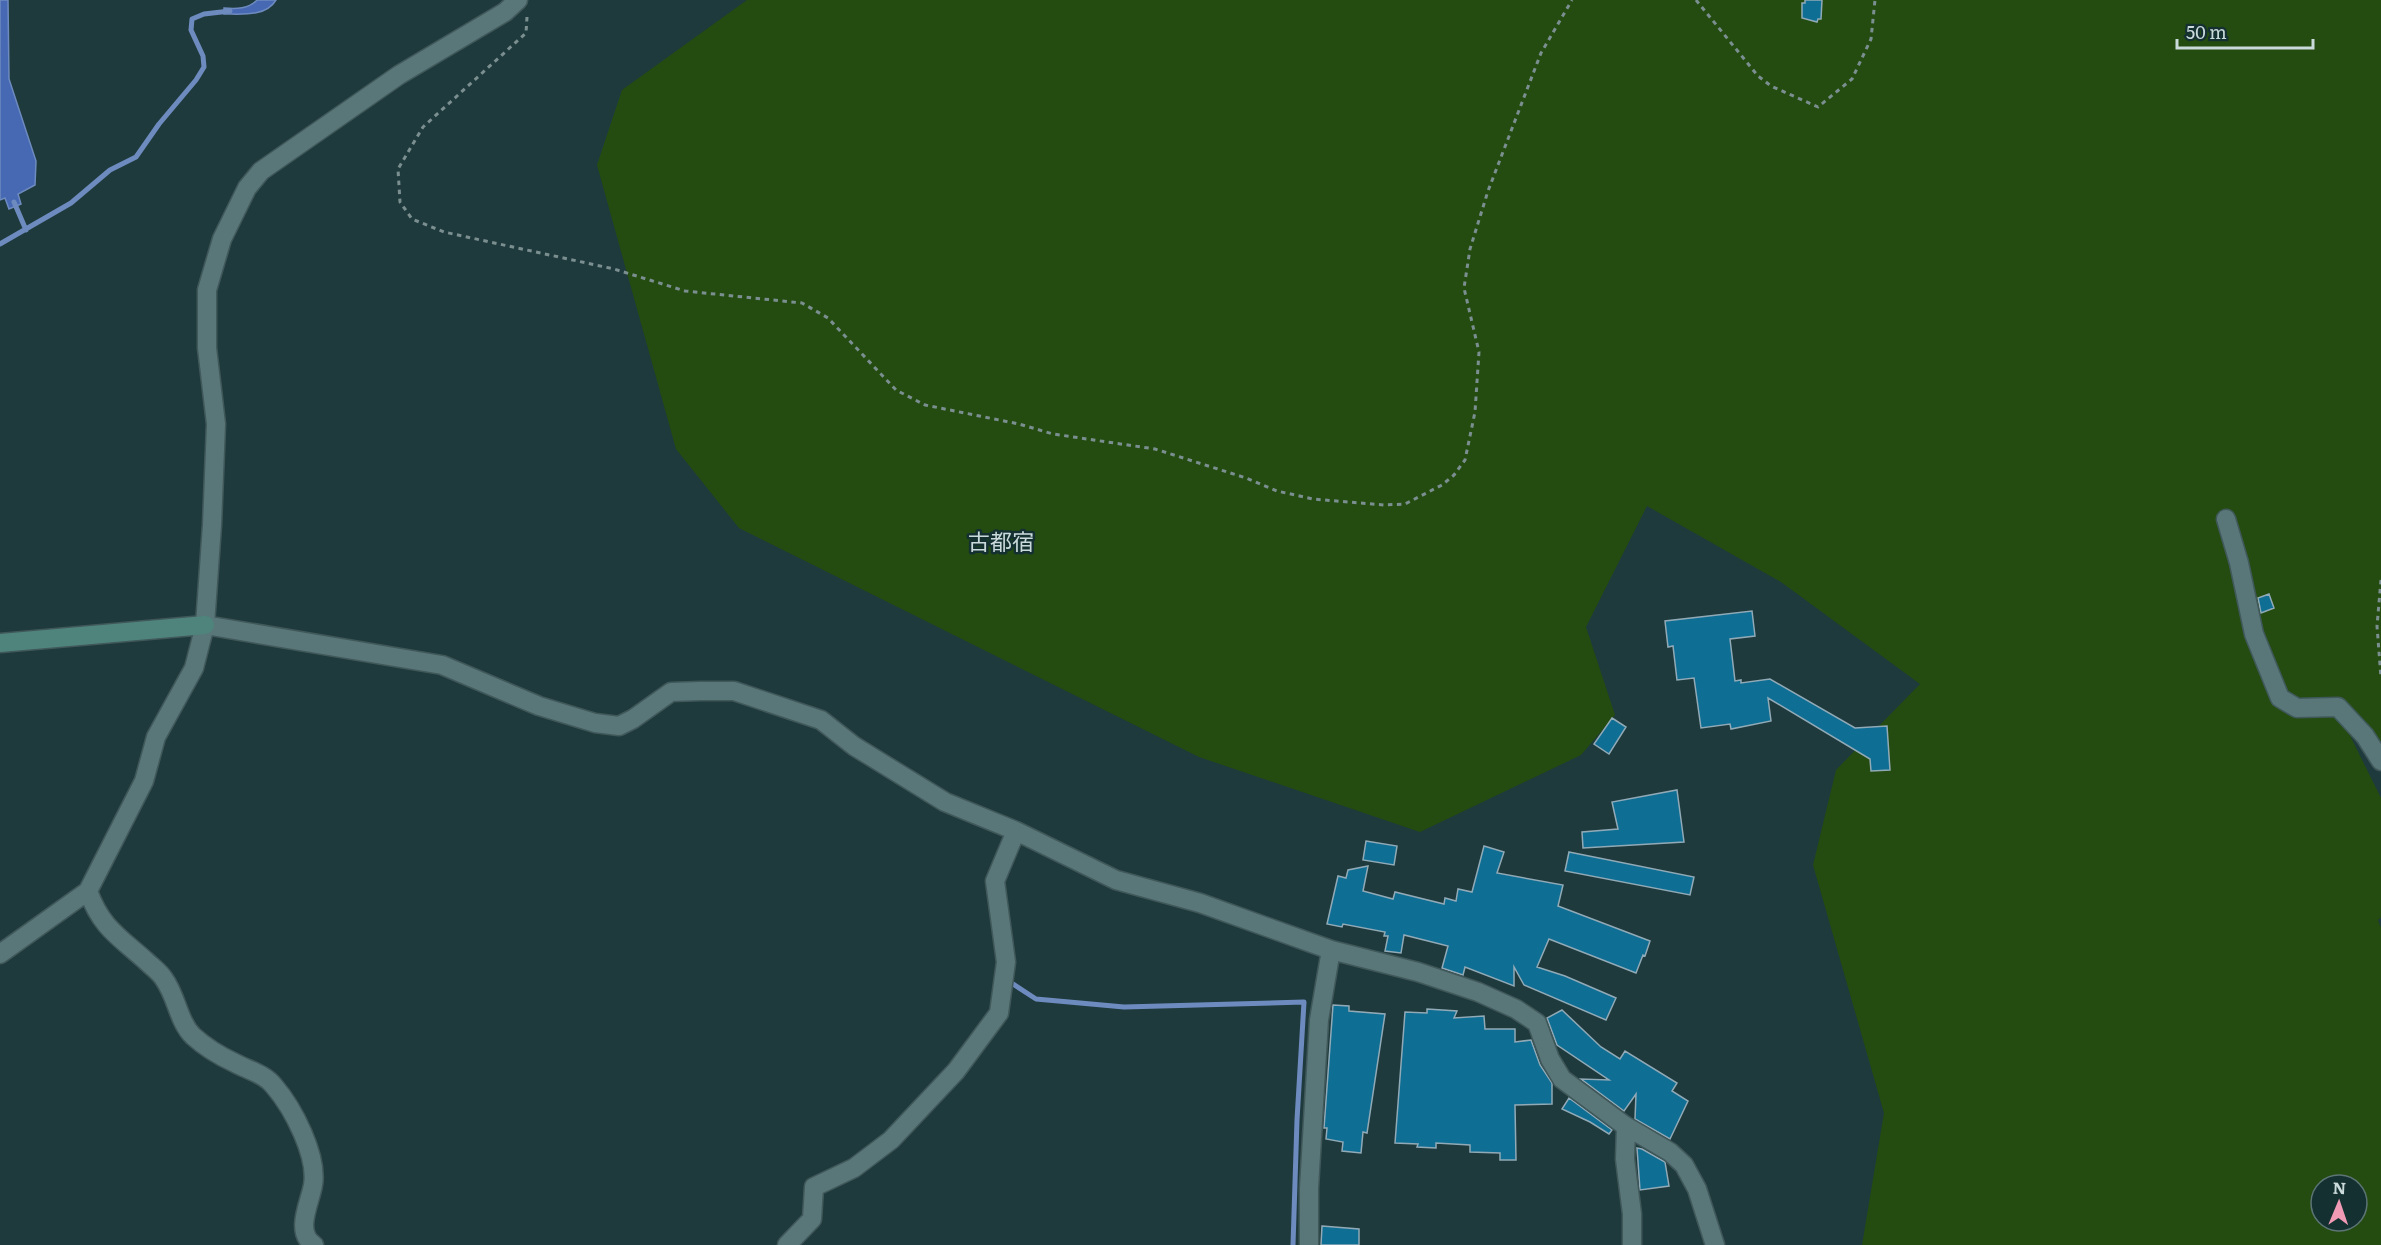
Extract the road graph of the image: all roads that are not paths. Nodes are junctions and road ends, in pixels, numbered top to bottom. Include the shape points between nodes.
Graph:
1 (522, 5) edge
2 (2226, 519) dead end
3 (205, 625) junction
4 (0, 643) edge
5 (2381, 761) edge
6 (1016, 831) junction
7 (88, 891) junction
8 (1331, 950) junction
9 (0, 954) edge
10 (1626, 1126) junction
11 (314, 1245) edge
12 (787, 1245) edge
13 (1309, 1245) edge
14 (1632, 1245) edge
15 (1715, 1245) edge

1 - 3 street via 399,75 261,171 247,188 222,239 207,290 207,348 216,424
2 - 5 street via 2254,634 2280,698 2297,708 2338,707 2365,736
3 - 4 street
3 - 6 street via 442,666 539,706 619,726 671,692 734,691 821,720 854,746 945,802
3 - 7 street via 194,668 156,737 144,781
6 - 8 street via 1116,880 1200,903
6 - 12 street via 994,881 1006,962 999,1013 956,1071 891,1140 854,1168 814,1187 812,1220
7 - 9 street
7 - 11 street via 100,919 164,977 184,1024 194,1036 232,1062 267,1078 275,1087 312,1156 313,1184 305,1228 309,1242
8 - 10 street via 1418,972 1516,1009 1537,1023 1550,1059 1563,1079
8 - 13 street via 1319,1020
10 - 14 street
10 - 15 street via 1684,1165 1697,1189

